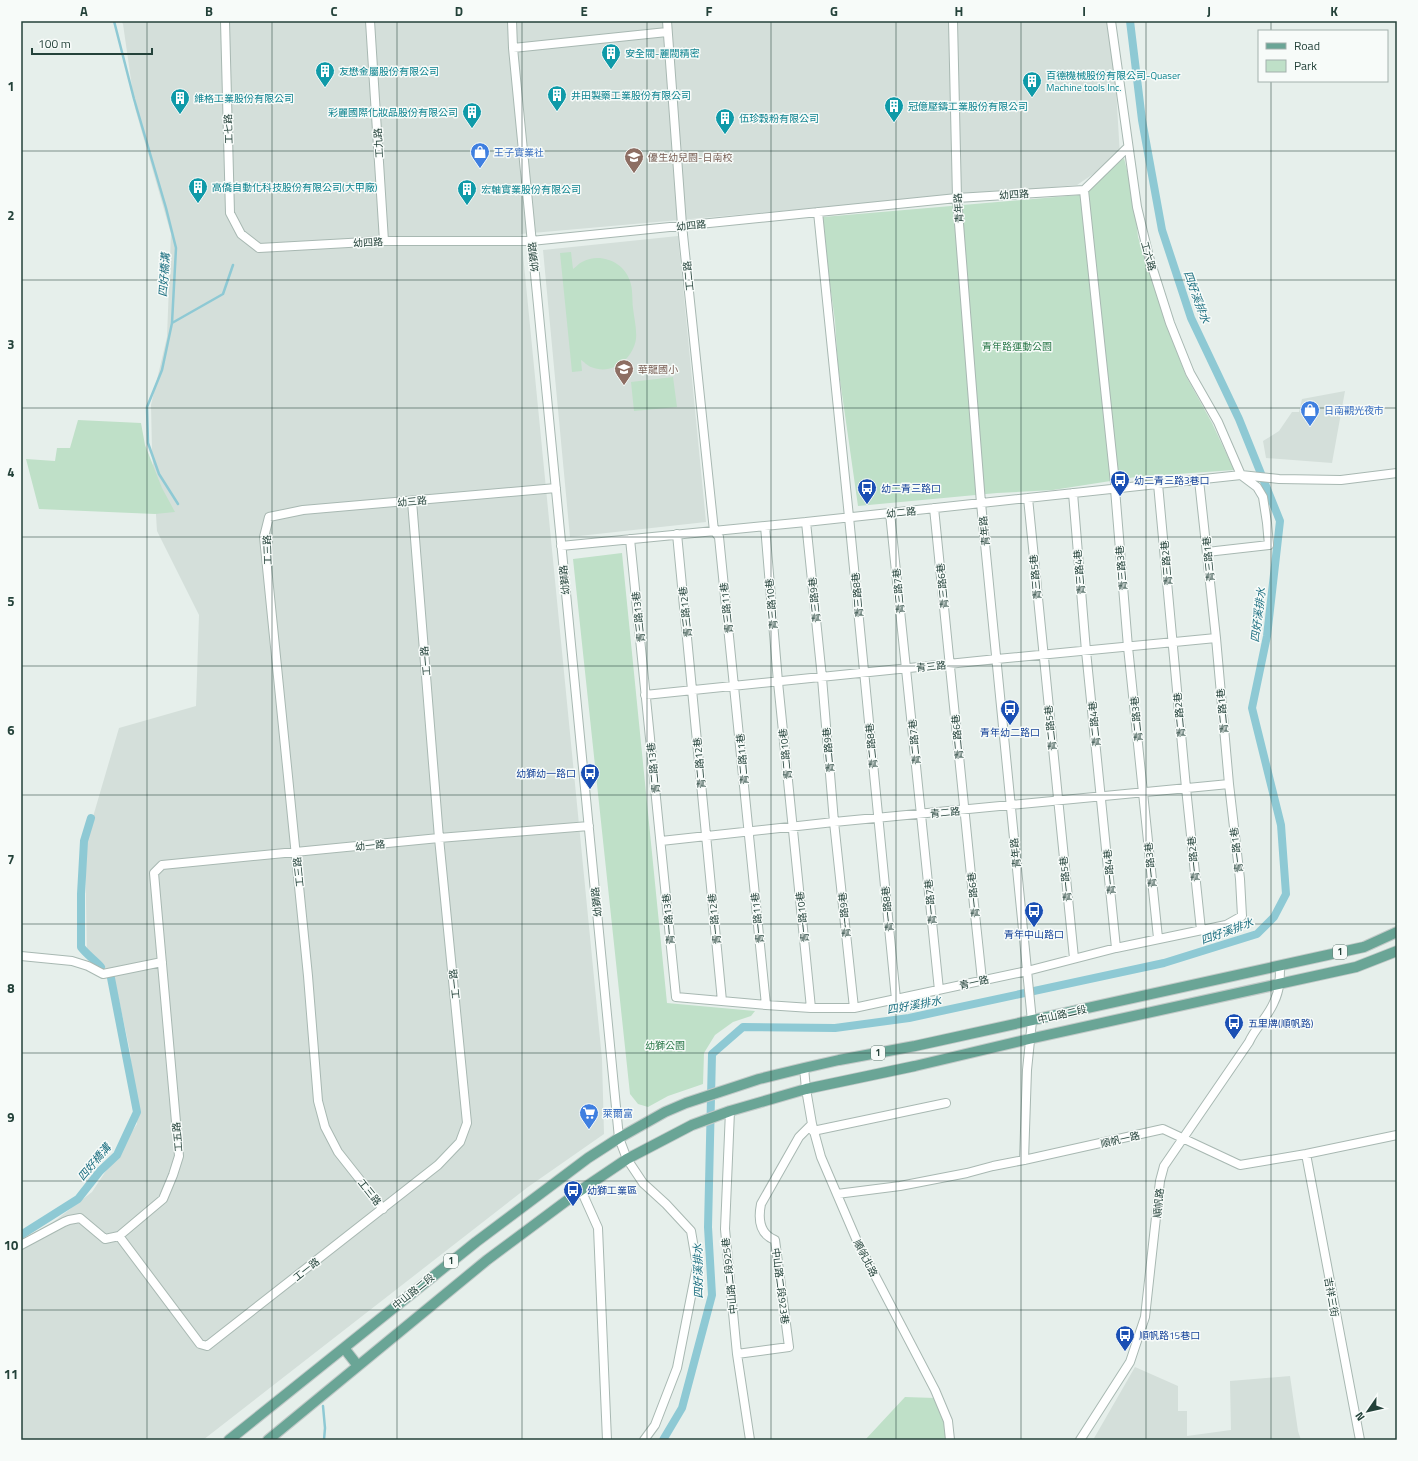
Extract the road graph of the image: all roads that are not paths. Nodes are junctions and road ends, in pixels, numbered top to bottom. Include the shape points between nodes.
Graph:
1 (225, 21) edge
2 (370, 21) edge
3 (512, 21) edge
4 (667, 21) edge
5 (953, 21) edge
6 (1111, 21) edge
7 (667, 32) junction
8 (513, 48) junction
9 (1128, 147) junction
10 (1084, 190) junction
11 (957, 198) junction
12 (818, 212) junction
13 (682, 225) junction
14 (241, 234) joint
15 (384, 241) junction
16 (531, 241) junction
17 (1397, 473) edge
18 (1242, 475) junction
19 (1199, 480) junction
20 (1158, 484) junction
21 (556, 488) junction
22 (1114, 489) junction
23 (1073, 493) junction
24 (1028, 498) junction
25 (412, 501) junction
26 (981, 503) junction
27 (934, 508) junction
28 (890, 513) junction
29 (269, 517) joint
30 (849, 518) junction
31 (806, 522) junction
32 (765, 526) junction
33 (714, 531) junction
34 (677, 534) junction
35 (630, 539) junction
36 (561, 546) junction
37 (1207, 552) junction
38 (1216, 638) junction
39 (1173, 642) junction
40 (1128, 647) junction
41 (1086, 651) junction
42 (1043, 655) junction
43 (996, 659) junction
44 (950, 664) junction
45 (906, 669) junction
46 (864, 673) junction
47 (822, 678) junction
48 (778, 682) junction
49 (735, 686) junction
50 (692, 690) junction
51 (645, 695) junction
52 (1228, 784) junction
53 (1186, 788) junction
54 (1143, 792) junction
55 (1101, 796) junction
56 (1057, 801) junction
57 (1010, 805) junction
58 (963, 810) junction
59 (921, 814) junction
60 (878, 819) junction
61 (834, 822) junction
62 (589, 826) junction
63 (793, 827) junction
64 (749, 832) junction
65 (705, 836) junction
66 (439, 838) junction
67 (661, 841) junction
68 (296, 852) junction
69 (154, 874) joint
70 (1242, 916) joint
71 (1201, 930) junction
72 (1397, 932) edge
73 (1158, 938) junction
74 (1116, 948) junction
75 (1397, 951) edge
76 (21, 956) edge
77 (1074, 958) junction
78 (162, 962) junction
79 (1280, 965) junction
80 (1027, 971) junction
81 (982, 980) junction
82 (1280, 984) junction
83 (939, 990) junction
84 (676, 997) joint
85 (896, 999) junction
86 (722, 1001) junction
87 (766, 1005) junction
88 (812, 1008) junction
89 (854, 1008) junction
90 (1032, 1021) junction
91 (1029, 1039) junction
92 (804, 1068) junction
93 (806, 1089) junction
94 (946, 1103) dead end
95 (730, 1111) junction
96 (812, 1128) junction
97 (1397, 1136) edge
98 (619, 1138) junction
99 (1182, 1138) junction
100 (1306, 1154) junction
101 (627, 1158) junction
102 (1024, 1160) junction
103 (581, 1190) junction
104 (837, 1194) junction
105 (383, 1209) junction
106 (119, 1236) junction
107 (21, 1244) edge
108 (344, 1348) junction
109 (737, 1354) junction
110 (358, 1366) junction
111 (229, 1440) edge
112 (268, 1440) edge
113 (607, 1440) edge
114 (644, 1440) edge
115 (750, 1440) edge
116 (950, 1440) edge
117 (1080, 1440) edge
118 (1360, 1440) edge

1 - 14 street, 工七路 via 230,213
2 - 15 street, 工九路
3 - 8 street, 幼獅路
4 - 7 street, 工二路
5 - 11 street, 青年路
6 - 9 street, 工六路
7 - 8 street
7 - 13 street, 工二路
8 - 16 street, 幼獅路
9 - 10 street
9 - 18 street, 工六路 via 1145,243 1170,323 1190,373 1218,422
10 - 11 street, 幼四路
10 - 22 street, 青三路3巷
11 - 12 street, 幼四路
11 - 26 street, 青年路
12 - 13 street, 幼四路
12 - 30 street, 青三路8巷
13 - 16 street, 幼四路
13 - 33 street, 工二路
14 - 15 street, 幼四路 via 259,248
15 - 16 street, 幼四路
16 - 21 street, 幼獅路
17 - 18 street, 幼二路 via 1341,480
18 - 19 street, 幼二路
18 - 37 street via 1257,487 1263,498 1269,545
19 - 20 street, 幼二路
19 - 37 street, 青三路1巷
20 - 22 street, 幼二路
20 - 39 street, 青三路2巷
21 - 25 street, 幼三路
21 - 36 street, 幼獅路
22 - 23 street, 幼二路
22 - 40 street, 青三路3巷
23 - 24 street, 幼二路
23 - 41 street, 青三路4巷
24 - 26 street, 幼二路
24 - 42 street, 青三路5巷
25 - 29 street, 幼三路 via 303,510
25 - 66 street, 工一路
26 - 27 street, 幼二路
26 - 43 street, 青年路
27 - 28 street, 幼二路
27 - 44 street, 青三路6巷
28 - 30 street, 幼二路
28 - 45 street, 青三路7巷
29 - 68 street, 工三路 via 264,537
30 - 31 street, 幼二路
30 - 46 street, 青三路8巷
31 - 32 street, 幼二路
31 - 47 street, 青三路9巷
32 - 33 street, 幼二路
32 - 48 street, 青三路10巷
33 - 34 street, 幼二路
33 - 49 street, 青三路11巷 via 719,536
34 - 35 street, 幼二路
34 - 50 street, 青三路12巷
35 - 36 street, 幼二路
35 - 51 street, 青三路13巷
36 - 62 street, 幼獅路
37 - 38 street, 青三路1巷
38 - 39 street, 青三路
38 - 52 street, 青二路1巷
39 - 40 street, 青三路
39 - 53 street, 青二路2巷
40 - 41 street, 青三路
40 - 54 street, 青二路3巷
41 - 42 street, 青三路
41 - 55 street, 青二路4巷
42 - 43 street, 青三路
42 - 56 street, 青二路5巷
43 - 44 street, 青三路
43 - 57 street, 青年路
44 - 45 street, 青三路
44 - 58 street, 青二路6巷
45 - 46 street, 青三路
45 - 59 street, 青二路7巷
46 - 47 street, 青三路
46 - 60 street, 青二路8巷
47 - 48 street, 青三路
47 - 61 street, 青二路9巷
48 - 49 street, 青三路
48 - 63 street, 青二路10巷
49 - 50 street, 青三路
49 - 64 street, 青二路11巷
50 - 51 street, 青三路
50 - 65 street, 青二路12巷
51 - 67 street, 青二路13巷
52 - 53 street, 青二路
52 - 70 street, 青一路1巷
53 - 54 street, 青二路
53 - 71 street, 青一路2巷
54 - 55 street, 青二路
54 - 73 street, 青一路3巷
55 - 56 street, 青二路
55 - 74 street, 青一路4巷
56 - 57 street, 青二路
56 - 77 street, 青一路5巷
57 - 58 street, 青二路
57 - 80 street, 青年路
58 - 59 street, 青二路
58 - 81 street, 青一路6巷
59 - 60 street, 青二路
59 - 83 street, 青一路7巷
60 - 61 street, 青二路
60 - 85 street, 青一路8巷
61 - 63 street, 青二路
61 - 89 street, 青一路9巷
62 - 66 street, 幼一路
62 - 98 street, 幼獅路
63 - 64 street, 青二路
63 - 88 street, 青一路10巷
64 - 65 street, 青二路
64 - 87 street, 青一路11巷
65 - 67 street, 青二路
65 - 86 street, 青一路12巷
66 - 68 street, 幼一路
66 - 105 street, 工一路 via 467,1122 460,1142 438,1165
67 - 84 street, 青一路13巷
68 - 69 street, 幼一路 via 162,865
68 - 105 street, 工三路 via 318,1101 325,1126 338,1152
69 - 78 street, 工五路
70 - 71 street, 青一路 via 1226,925
71 - 73 street, 青一路
72 - 79 main road, 中山路二段 / 1 via 1364,947
73 - 74 street, 青一路
74 - 77 street, 青一路
75 - 82 main road, 中山路二段 / 1 via 1356,967
76 - 78 street via 72,961 103,974
77 - 80 street, 青一路
78 - 106 street, 工五路 via 179,1156 163,1199
79 - 82 street, 順帆路
79 - 90 main road, 中山路二段 / 1
80 - 81 street, 青一路
80 - 90 street, 青年路
81 - 83 street, 青一路
82 - 91 main road, 中山路二段 / 1
82 - 99 street, 順帆路 via 1274,1003
83 - 85 street, 青一路
84 - 86 street, 青一路
85 - 89 street, 青一路
86 - 87 street, 青一路
87 - 88 street, 青一路
88 - 89 street, 青一路
90 - 91 street, 青年路
90 - 92 main road, 中山路二段 / 1
91 - 93 main road, 中山路二段 / 1
91 - 102 street, 青年路
92 - 93 street, 順帆北路
92 - 98 main road, 中山路二段 / 1 via 759,1079 686,1103
93 - 95 main road, 中山路二段 / 1
93 - 96 street, 順帆北路
94 - 96 street
95 - 101 main road, 1 via 692,1125
95 - 109 street, 中山路二段925巷 via 725,1229
96 - 104 street, 順帆北路
96 - 109 street, 中山路二段923巷 via 799,1137 761,1204 758,1216 768,1238 775,1240 789,1347
97 - 100 street, 順帆一路
98 - 101 street, 幼獅路
98 - 108 main road, 中山路二段 / 1 via 476,1242
99 - 100 street, 順帆一路 via 1240,1165
99 - 102 street, 順帆一路 via 1163,1129
99 - 117 street, 順帆路 via 1164,1166 1160,1181 1145,1317 1130,1362
100 - 118 street, 吉祥三街
101 - 103 main road, 1
101 - 114 street, 幼獅路 via 643,1183 691,1231 697,1266 677,1368 655,1425
102 - 104 street, 順帆一路 via 900,1186
103 - 110 main road, 1 via 487,1260
103 - 113 street via 598,1228
104 - 116 street, 順帆北路 via 857,1241 935,1390 948,1421
105 - 106 street, 工一路 via 207,1346 200,1344
106 - 107 street via 105,1239 80,1218 64,1222
108 - 110 main road
108 - 111 main road, 中山路二段 / 1
109 - 115 street, 中山路二段925巷
110 - 112 main road, 1

